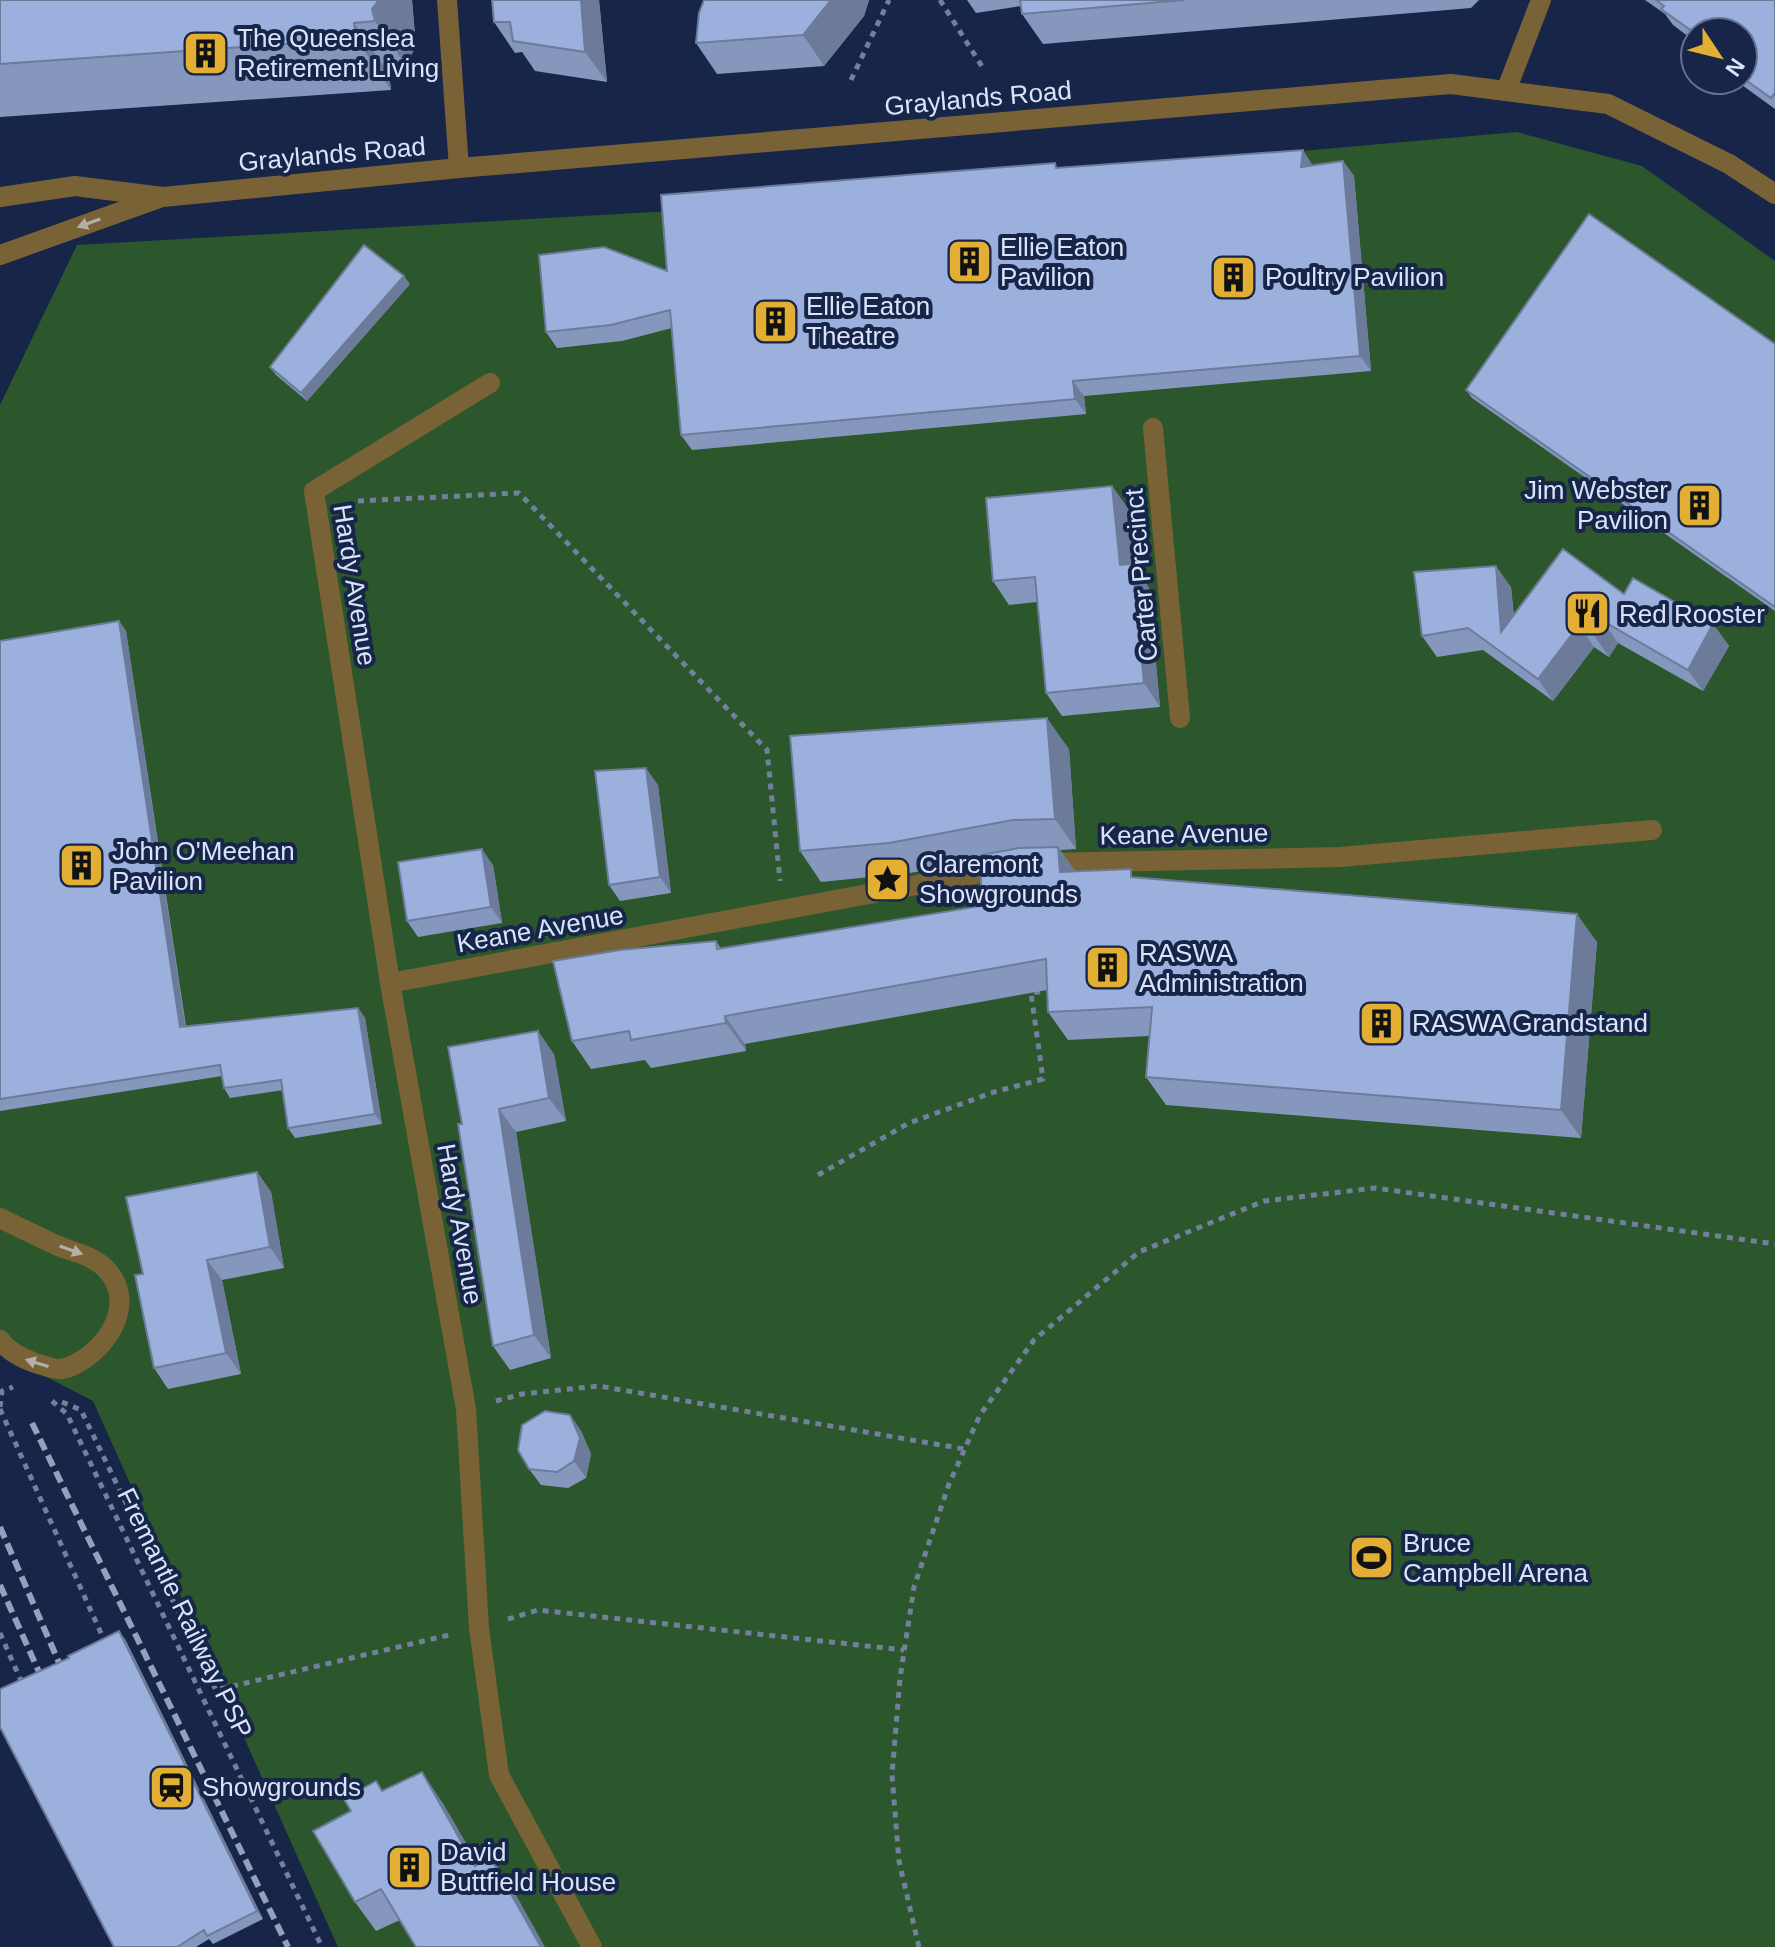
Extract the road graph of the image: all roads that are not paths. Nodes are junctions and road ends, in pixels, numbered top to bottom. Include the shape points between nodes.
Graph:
1 (447, 0) edge
2 (1541, 0) edge
3 (1506, 91) junction
4 (459, 168) junction
5 (1775, 194) edge
6 (0, 197) edge
7 (163, 197) junction
8 (0, 255) edge
9 (490, 383) dead end
10 (1153, 428) dead end
11 (1180, 718) dead end
12 (1652, 830) dead end
13 (390, 983) junction
14 (0, 1218) edge
15 (0, 1340) edge
16 (592, 1947) edge

1 - 4 street
2 - 3 street
3 - 4 street, Graylands Road via 1451,84
3 - 5 street, Graylands Road via 1608,104 1729,164
4 - 7 street, Graylands Road
6 - 7 street, Graylands Road via 75,186
7 -> 8 street, Graylands Road
9 - 13 street, Hardy Avenue via 315,498
10 - 11 street, Carter Precinct
12 - 13 street, Keane Avenue via 1340,857 1037,863
13 - 16 street, Hardy Avenue via 466,1409 479,1628 499,1775
14 -> 15 street via 105,1268 119,1286 120,1310 99,1348 60,1369 23,1358

